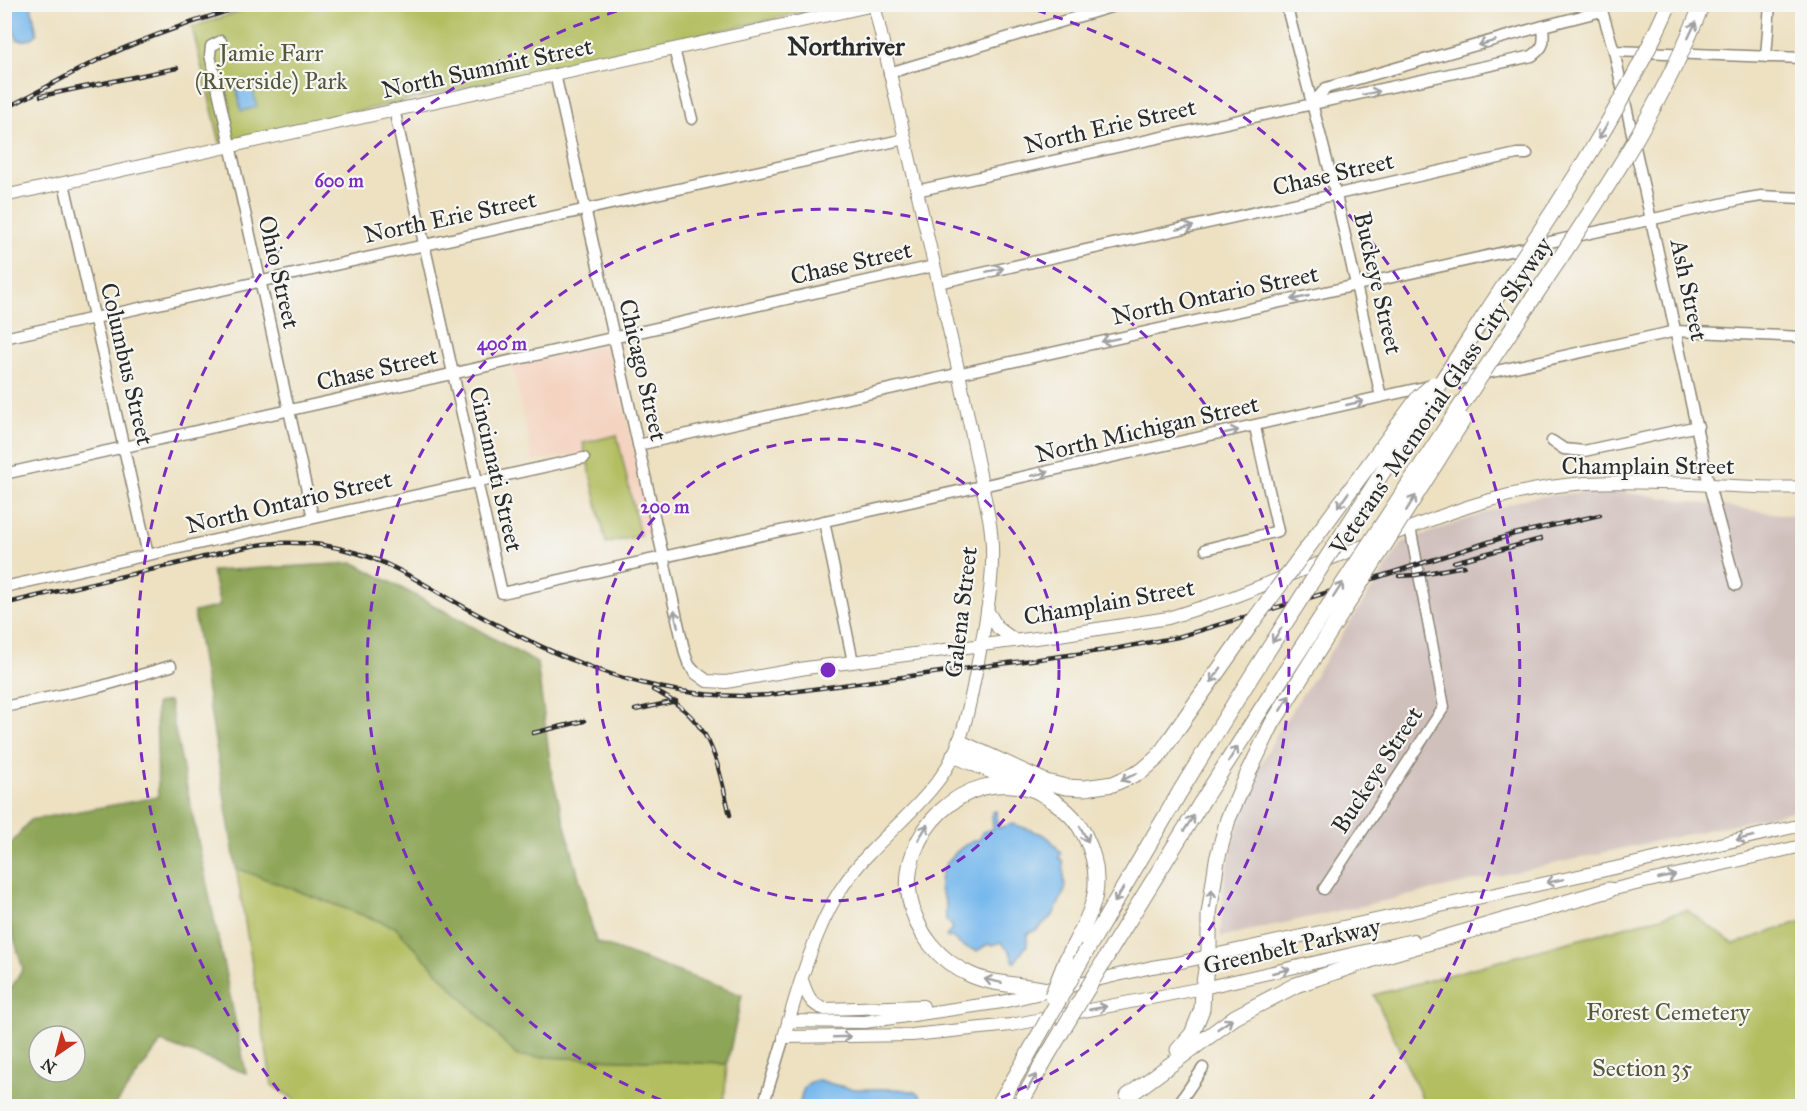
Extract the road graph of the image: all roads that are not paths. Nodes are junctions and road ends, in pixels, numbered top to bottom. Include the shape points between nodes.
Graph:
1 (846, 4) edge
2 (1121, 4) edge
3 (1286, 4) edge
4 (1669, 4) edge
5 (1702, 4) edge
6 (1770, 4) edge
7 (874, 5) edge
8 (1601, 8) edge
9 (831, 15) junction
10 (1543, 26) junction
11 (221, 41) dead end
12 (674, 49) junction
13 (1614, 51) junction
14 (1458, 52) junction
15 (1766, 57) junction
16 (1803, 58) edge
17 (1465, 71) junction
18 (889, 73) junction
19 (555, 74) junction
20 (1313, 103) junction
21 (394, 109) junction
22 (692, 119) dead end
23 (905, 139) junction
24 (230, 147) junction
25 (1527, 154) dead end
26 (64, 183) junction
27 (916, 191) junction
28 (1336, 195) junction
29 (1602, 195) junction
30 (4, 196) edge
31 (1803, 198) edge
32 (586, 209) junction
33 (1652, 219) junction
34 (424, 244) junction
35 (934, 266) junction
36 (260, 282) junction
37 (938, 283) junction
38 (1357, 285) junction
39 (96, 319) junction
40 (1676, 332) junction
41 (614, 337) junction
42 (1803, 338) edge
43 (4, 339) edge
44 (958, 373) junction
45 (453, 374) junction
46 (1446, 375) junction
47 (1381, 396) junction
48 (289, 410) junction
49 (1698, 426) junction
50 (1255, 427) junction
51 (1552, 441) dead end
52 (638, 445) junction
53 (125, 447) junction
54 (584, 458) dead end
55 (4, 474) edge
56 (477, 482) junction
57 (1709, 485) junction
58 (983, 487) junction
59 (1803, 487) edge
60 (313, 518) junction
61 (824, 522) junction
62 (1405, 529) junction
63 (1206, 549) dead end
64 (148, 555) junction
65 (662, 558) junction
66 (1736, 585) dead end
67 (4, 587) edge
68 (502, 592) joint
69 (987, 610) junction
70 (1016, 640) junction
71 (981, 645) junction
72 (853, 662) junction
73 (171, 666) dead end
74 (696, 673) joint
75 (4, 707) edge
76 (956, 748) junction
77 (1033, 789) junction
78 (1803, 825) edge
79 (1803, 846) edge
80 (1324, 889) dead end
81 (1610, 890) junction
82 (1208, 957) junction
83 (802, 980) junction
84 (1203, 988) junction
85 (1051, 992) junction
86 (1002, 1002) junction
87 (788, 1021) junction
88 (784, 1037) junction
89 (1025, 1060) junction
90 (1203, 1068) dead end
91 (1122, 1101) edge
92 (763, 1107) edge
93 (998, 1107) edge
94 (1019, 1107) edge
95 (1176, 1107) edge

1 - 9 main road
2 - 18 street
3 - 20 street, Buckeye Street
4 -> 46 highway, Veterans' Memorial Glass City Skyway, bridge via 1633,80 1581,168
29 -> 5 highway, Veterans' Memorial Glass City Skyway, bridge via 1662,92
6 - 15 street
7 - 9 main road, North Summit Street
7 - 18 main road, Galena Street
8 - 10 street, North Erie Street
8 - 13 street, Ash Street
9 - 12 main road, North Summit Street
10 -> 14 street, North Erie Street
10 - 17 street, North Erie Street via 1544,42 1532,56
11 - 24 street, Ohio Street via 211,46 210,55
12 - 19 main road, North Summit Street
12 - 22 street
13 - 15 street
13 - 33 street, Ash Street
14 - 17 street
14 - 20 street, North Erie Street via 1326,88
15 - 16 street
20 -> 17 street, North Erie Street
18 - 23 main road, Galena Street
19 - 21 main road, North Summit Street
19 - 32 street, Chicago Street
20 - 27 street, North Erie Street
20 - 28 street, Buckeye Street
21 - 24 main road, North Summit Street
21 - 34 street, Cincinnati Street
23 - 27 main road, Galena Street
23 - 32 street, North Erie Street
24 - 26 main road, North Summit Street
24 - 36 street, Ohio Street
25 - 28 street, Chase Street
26 - 30 main road, North Summit Street
26 - 39 street, Columbus Street
27 - 35 main road, Galena Street
37 -> 28 street, Chase Street
28 - 38 street, Buckeye Street
82 -> 29 highway, bridge via 1209,914 1228,819 1272,724
94 -> 29 highway, Veterans' Memorial Glass City Skyway, bridge via 1201,803 1344,580
31 - 33 street, North Ontario Street via 1761,196
32 - 34 street, North Erie Street
32 - 41 street, Chicago Street
33 - 38 street, North Ontario Street
33 - 40 street, Ash Street
34 - 36 street, North Erie Street
34 - 45 street, Cincinnati Street
35 - 37 main road, Galena Street
35 - 41 street, Chase Street
36 - 39 street, North Erie Street
36 - 48 street, Ohio Street
37 - 44 main road, Galena Street
38 -> 44 street, North Ontario Street
38 - 47 street, Buckeye Street
39 - 43 street, North Erie Street
39 - 53 street, Columbus Street
40 - 42 street, North Michigan Street
40 - 47 street, North Michigan Street
40 - 49 street, Ash Street
41 - 45 street, Chase Street
41 - 52 street, Chicago Street
44 - 52 street, North Ontario Street
44 - 58 main road, Galena Street
45 - 48 street, Chase Street
45 - 56 street, Cincinnati Street
46 -> 76 highway, bridge via 1419,397 1158,757 1142,771 1113,784 1066,788
46 -> 89 highway, Veterans' Memorial Glass City Skyway, bridge via 1255,668
50 -> 47 street, North Michigan Street
48 - 53 street, Chase Street
48 - 60 street, Ohio Street
49 - 51 street, Champlain Street via 1584,451 1564,450
49 - 57 street, Ash Street
58 -> 50 street, North Michigan Street
50 - 63 street, Champlain Street via 1278,531
52 - 65 street, Chicago Street
53 - 55 street, Chase Street
53 - 64 street, Columbus Street
54 - 56 street, North Ontario Street
56 - 60 street, North Ontario Street
56 - 68 street, Cincinnati Street
57 - 59 main road, Champlain Street
57 - 62 main road, Champlain Street via 1589,483 1544,488 1501,496
57 - 66 street, Ash Street
58 - 61 street, North Michigan Street
58 - 69 main road, Galena Street via 992,540
60 - 64 street, North Ontario Street
61 - 65 street, North Michigan Street
61 - 72 street
62 - 70 main road, Champlain Street, bridge via 1228,599 1168,618
62 - 80 street, Buckeye Street via 1444,707
64 - 67 street, North Ontario Street
65 - 68 street, North Michigan Street
74 -> 65 street, Chicago Street via 685,654
69 - 70 main road via 998,628
69 - 71 main road, Galena Street
70 - 71 main road, Champlain Street
71 - 72 main road, Champlain Street
71 - 76 main road, Galena Street
72 - 74 main road, Champlain Street via 726,682 707,681
73 - 75 street via 99,687
76 - 77 highway
76 - 83 main road, Galena Street via 920,804 844,885 823,921
85 -> 77 highway via 982,979 947,960 917,924 909,890 914,848 930,821 943,809 986,788
77 -> 89 highway, bridge via 1059,805 1088,841 1095,866 1095,894
78 -> 82 main road, Greenbelt Parkway
81 -> 79 main road, Greenbelt Parkway
84 -> 81 main road, Greenbelt Parkway via 1382,948
91 -> 81 highway via 1235,1017 1296,985
82 - 84 highway
82 - 85 main road, Greenbelt Parkway
83 - 86 main road via 810,1000 825,1009
83 - 87 main road, Galena Street
88 -> 84 main road, Greenbelt Parkway via 912,1035 1011,1025
84 - 91 highway via 1202,1009 1192,1034
85 - 86 main road, Greenbelt Parkway
86 - 87 main road, Greenbelt Parkway via 865,1022
87 - 88 main road, Galena Street
88 - 92 street, Galena Street
89 - 93 highway
90 - 95 street

